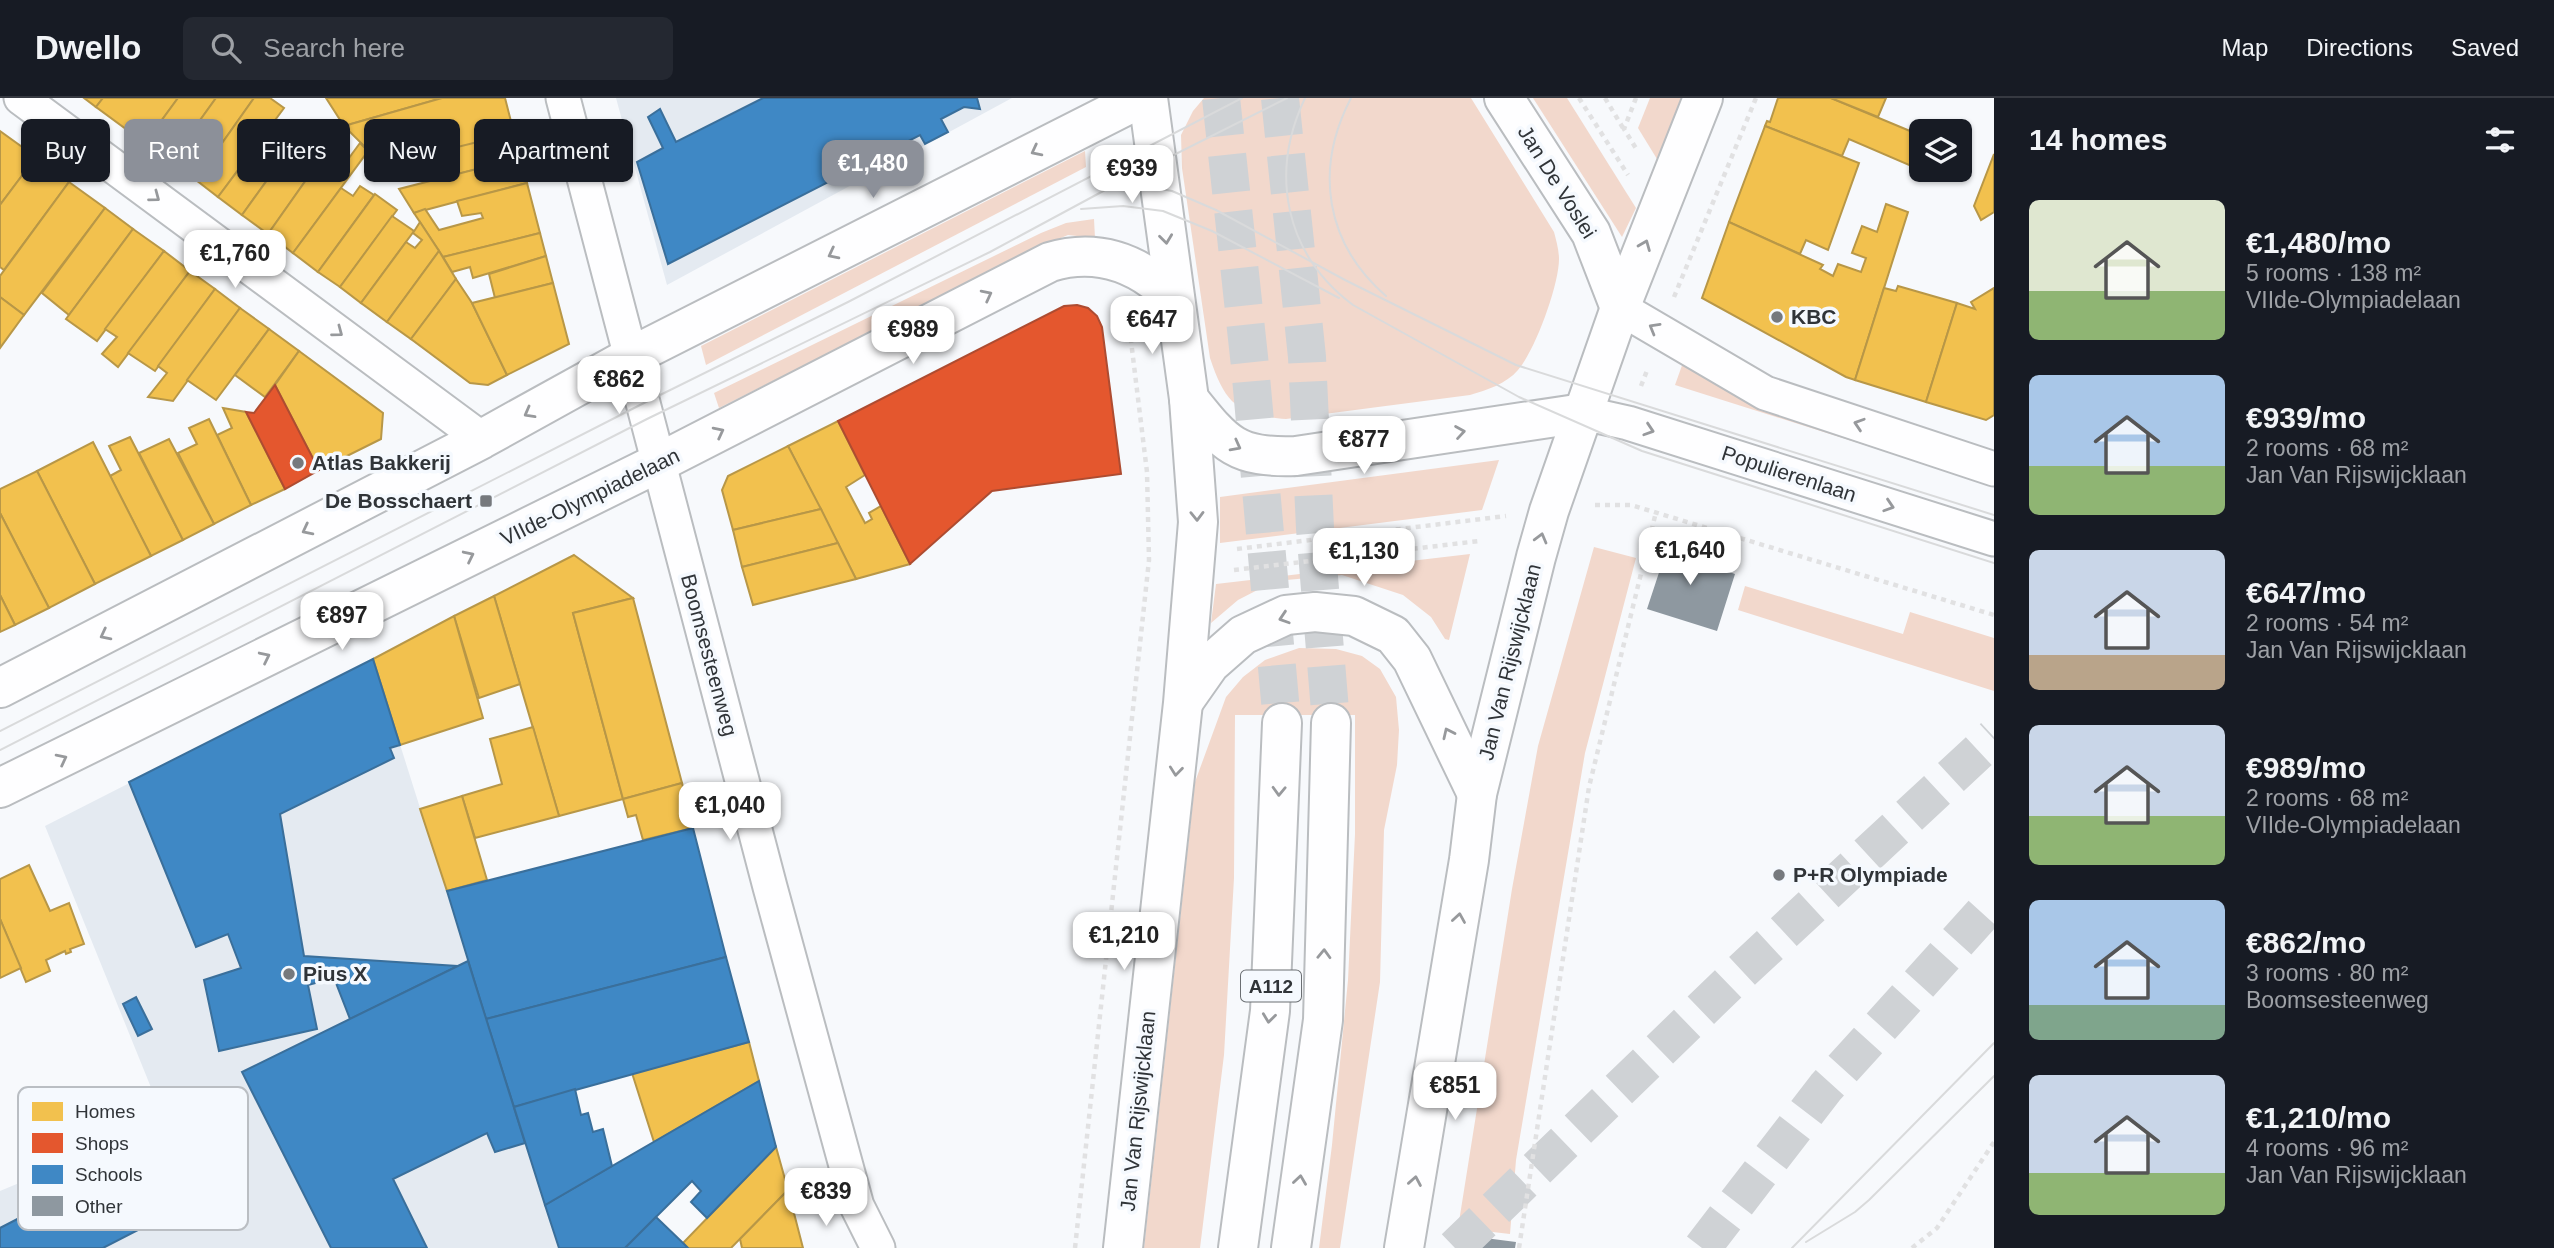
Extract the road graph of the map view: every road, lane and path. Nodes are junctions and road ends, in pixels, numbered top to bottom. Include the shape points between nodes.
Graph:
1 (21, 98) edge
2 (563, 98) edge
3 (1141, 98) edge
4 (1148, 98) edge
5 (1504, 98) edge
6 (1605, 98) edge
7 (1636, 98) edge
8 (1703, 98) edge
9 (1756, 98) edge
10 (1624, 129) junction
11 (1638, 152) dead end
12 (1676, 289) dead end
13 (1175, 305) junction
14 (1620, 308) junction
15 (1124, 309) dead end
16 (632, 356) junction
17 (1189, 399) junction
18 (1583, 413) junction
19 (482, 439) junction
20 (658, 463) junction
21 (1994, 468) edge
22 (1549, 511) junction
23 (1656, 512) junction
24 (1994, 539) edge
25 (1479, 541) dead end
26 (1196, 555) junction
27 (1233, 571) dead end
28 (1994, 615) edge
29 (0, 688) edge
30 (1183, 703) junction
31 (1282, 723) tunnel mouth
32 (1331, 723) tunnel mouth
33 (0, 788) edge
34 (1477, 794) junction
35 (1994, 1142) edge
36 (858, 1206) junction
37 (855, 1248) edge
38 (878, 1248) edge
39 (1074, 1248) edge
40 (1123, 1248) edge
41 (1238, 1248) edge
42 (1291, 1248) edge
43 (1404, 1248) edge
44 (1519, 1248) edge
45 (1912, 1248) edge

1 -> 19 street
2 - 16 street, Boomsesteenweg
3 -> 16 main road
4 -> 13 main road, Jan Van Rijswijcklaan
5 - 14 main road, Jan De Voslei via 1591,233
6 - 10 path
7 - 10 path
14 -> 8 main road, Jan Van Rijswijcklaan
9 - 12 path
10 - 11 path
13 - 17 main road, Jan Van Rijswijcklaan
20 -> 13 main road, VIIde-Olympiadelaan via 1049,262 1070,256 1108,259 1155,281
14 - 18 main road, Jan Van Rijswijcklaan
21 -> 14 street via 1765,393
15 - 39 path via 1131,316 1147,472 1149,560
16 -> 19 main road
16 - 20 street, Boomsesteenweg
17 -> 18 main road via 1218,435 1239,450 1265,457
17 -> 26 main road, Jan Van Rijswijcklaan via 1198,510
18 - 22 main road, Jan Van Rijswijcklaan
18 -> 24 street, Populierenlaan via 1628,423
19 -> 29 main road
33 -> 20 main road, VIIde-Olympiadelaan
20 - 36 street, Boomsesteenweg
22 - 23 path via 1631,505
22 - 26 path
34 -> 22 main road, Jan Van Rijswijcklaan
23 - 28 path
23 - 44 path via 1589,787
25 - 27 path
26 - 30 main road, Jan Van Rijswijcklaan
34 -> 30 main road via 1412,659 1393,635 1354,616 1286,615 1243,635 1210,663
30 -> 40 main road, Jan Van Rijswijcklaan
31 -> 41 main road, A112 via 1270,1011
42 -> 32 main road, A112 via 1323,1020
43 -> 34 main road, Jan Van Rijswijcklaan
35 - 45 path via 1937,1228
36 - 37 street
36 - 38 street, Boomsesteenweg

